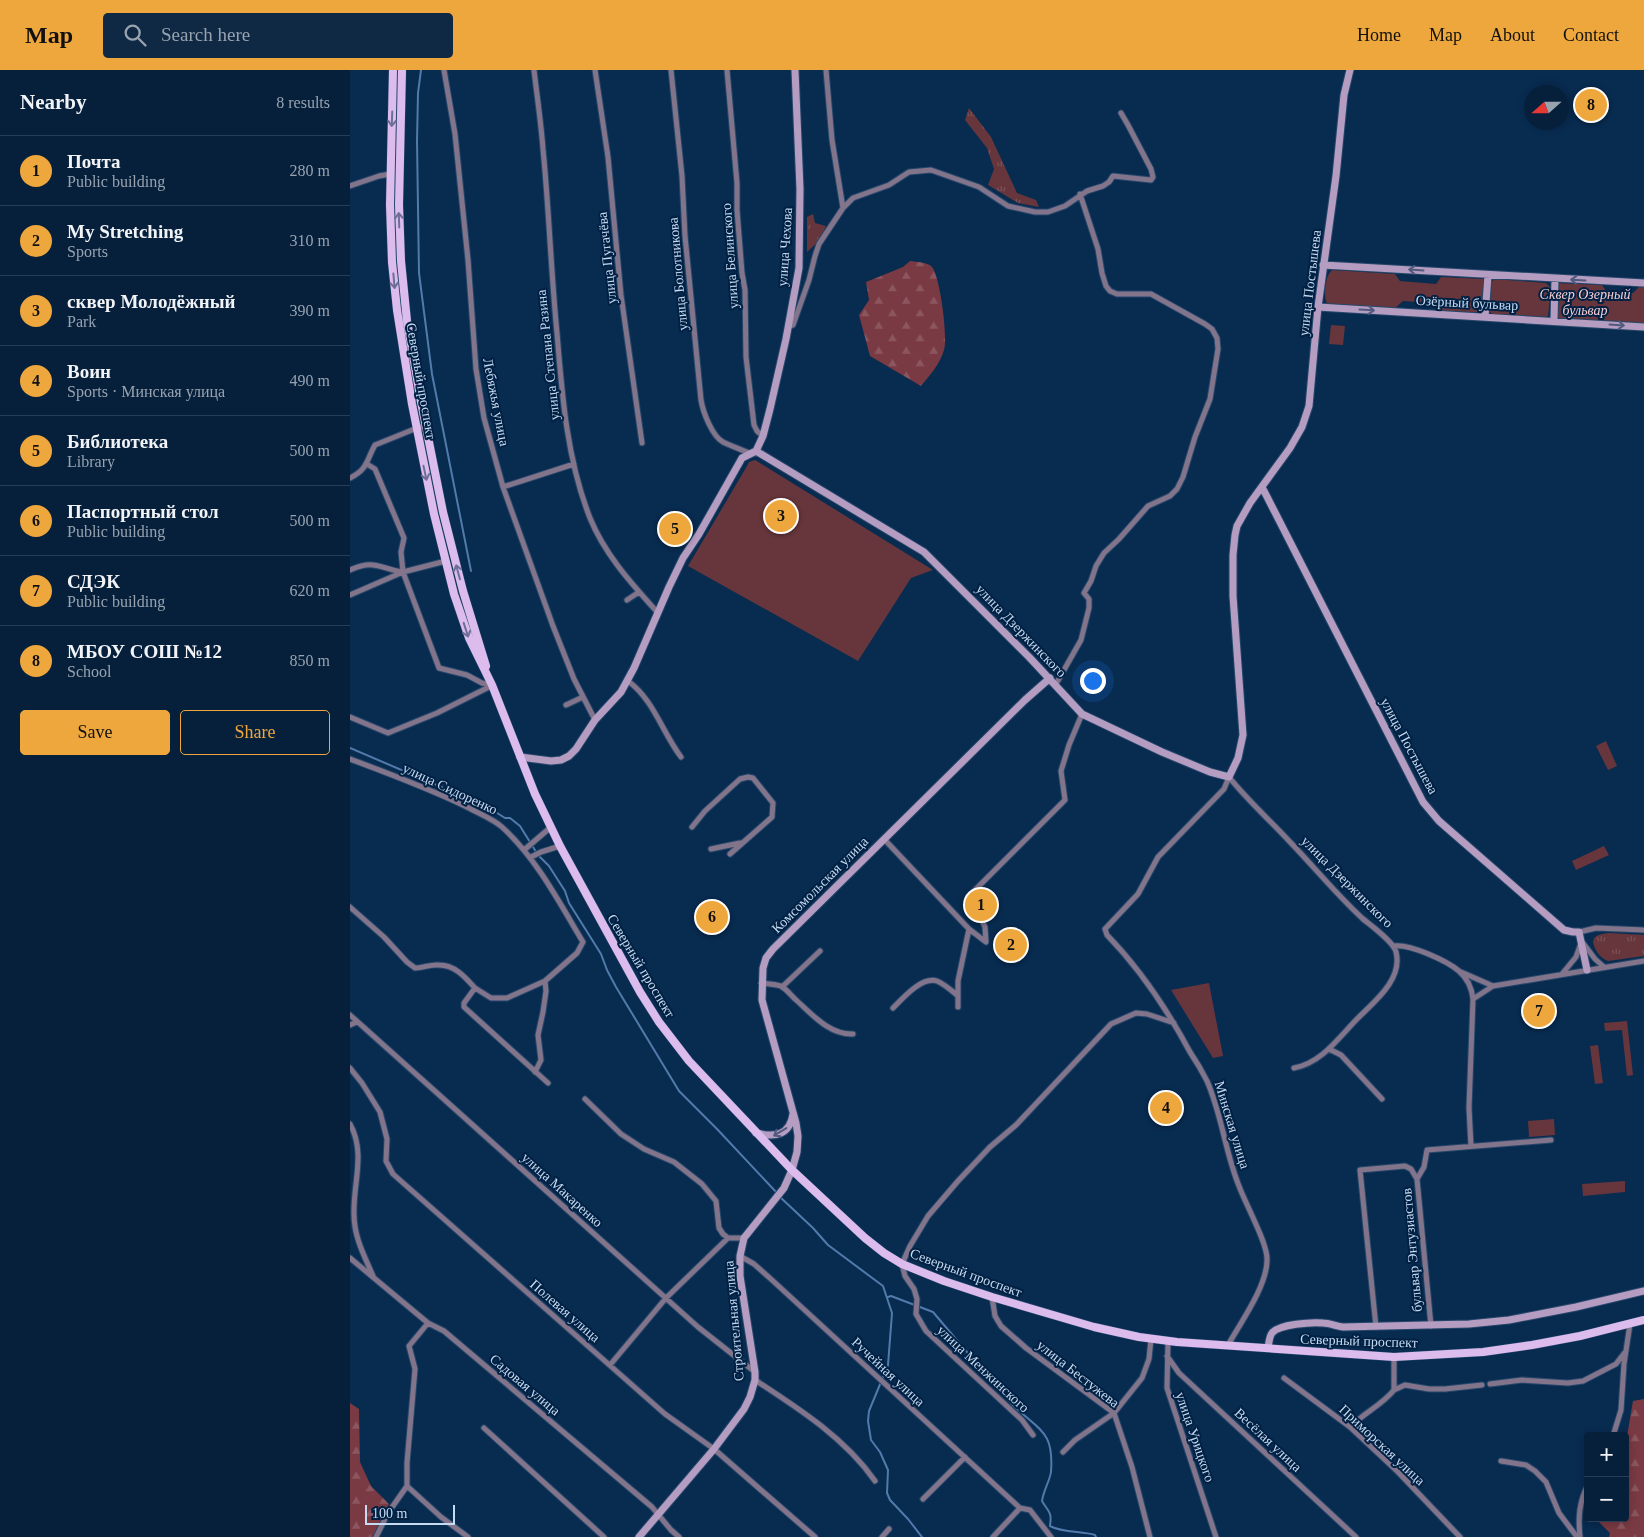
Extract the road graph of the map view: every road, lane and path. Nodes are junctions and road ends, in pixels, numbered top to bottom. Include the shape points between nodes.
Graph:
1 (393, 70) edge
2 (402, 70) edge
3 (444, 70) edge
4 (534, 70) edge
5 (595, 70) edge
6 (671, 70) edge
7 (727, 70) edge
8 (795, 70) edge
9 (826, 70) edge
10 (1350, 70) edge
11 (1121, 113) dead end
12 (390, 174) junction
13 (350, 186) edge
14 (1080, 194) junction
15 (843, 208) junction
16 (1324, 265) junction
17 (1488, 275) junction
18 (1555, 278) junction
19 (1644, 283) edge
20 (1318, 307) junction
21 (1485, 317) junction
22 (407, 320) junction
23 (1554, 321) junction
24 (398, 322) junction
25 (788, 327) junction
26 (1644, 327) edge
27 (425, 426) junction
28 (417, 428) junction
29 (763, 436) junction
30 (642, 443) dead end
31 (752, 452) junction
32 (367, 464) junction
33 (574, 464) junction
34 (350, 478) edge
35 (503, 487) junction
36 (1262, 487) junction
37 (446, 561) junction
38 (350, 570) edge
39 (403, 572) junction
40 (639, 592) junction
41 (350, 595) edge
42 (628, 600) dead end
43 (658, 613) junction
44 (1050, 678) junction
45 (628, 680) junction
46 (1056, 684) junction
47 (492, 686) junction
48 (583, 697) junction
49 (566, 705) dead end
50 (1082, 714) junction
51 (350, 717) edge
52 (595, 720) junction
53 (520, 757) junction
54 (681, 757) dead end
55 (350, 759) edge
56 (1229, 778) junction
57 (551, 827) junction
58 (692, 827) dead end
59 (884, 839) junction
60 (743, 842) junction
61 (560, 846) junction
62 (711, 849) dead end
63 (524, 850) junction
64 (730, 854) dead end
65 (532, 856) junction
66 (969, 902) dead end
67 (350, 908) edge
68 (979, 914) dead end
69 (969, 929) junction
70 (1644, 930) edge
71 (1579, 932) junction
72 (1581, 940) junction
73 (1394, 947) junction
74 (820, 951) dead end
75 (1644, 961) edge
76 (1604, 967) junction
77 (1587, 970) junction
78 (1460, 971) junction
79 (1562, 974) junction
80 (545, 981) junction
81 (762, 984) junction
82 (1493, 986) junction
83 (782, 987) junction
84 (475, 988) junction
85 (957, 995) junction
86 (1473, 999) junction
87 (958, 1007) dead end
88 (893, 1008) dead end
89 (350, 1015) edge
90 (357, 1022) junction
91 (1174, 1023) junction
92 (350, 1025) edge
93 (854, 1034) dead end
94 (1329, 1049) junction
95 (350, 1068) edge
96 (1294, 1068) dead end
97 (535, 1072) junction
98 (548, 1083) dead end
99 (585, 1100) dead end
100 (1382, 1100) dead end
101 (793, 1111) junction
102 (350, 1124) edge
103 (756, 1133) junction
104 (1551, 1140) dead end
105 (1471, 1146) junction
106 (792, 1170) junction
107 (1417, 1180) junction
108 (728, 1238) junction
109 (744, 1238) junction
110 (740, 1256) junction
111 (350, 1258) edge
112 (902, 1264) junction
113 (374, 1278) junction
114 (1644, 1291) edge
115 (992, 1297) junction
116 (666, 1298) junction
117 (1644, 1320) edge
118 (428, 1323) junction
119 (1630, 1324) junction
120 (1431, 1326) junction
121 (1376, 1327) junction
122 (1151, 1339) junction
123 (1168, 1342) junction
124 (1228, 1345) junction
125 (1268, 1348) junction
126 (1626, 1351) junction
127 (1167, 1356) junction
128 (1394, 1357) junction
129 (610, 1366) junction
130 (755, 1372) junction
131 (1284, 1378) dead end
132 (755, 1380) junction
133 (1490, 1384) dead end
134 (1482, 1385) dead end
135 (1394, 1390) junction
136 (1114, 1413) junction
137 (1350, 1427) junction
138 (484, 1428) dead end
139 (1614, 1432) edge
140 (1033, 1434) dead end
141 (714, 1449) junction
142 (1063, 1452) dead end
143 (965, 1457) junction
144 (1500, 1461) dead end
145 (875, 1481) dead end
146 (407, 1486) junction
147 (1584, 1495) edge
148 (923, 1499) dead end
149 (1020, 1508) junction
150 (659, 1514) junction
151 (889, 1529) dead end
152 (1459, 1536) edge
153 (376, 1537) edge
154 (468, 1537) edge
155 (604, 1537) edge
156 (639, 1537) edge
157 (679, 1537) edge
158 (815, 1537) edge
159 (882, 1537) edge
160 (993, 1537) edge
161 (1051, 1537) edge
162 (1150, 1537) edge
163 (1216, 1537) edge
164 (1356, 1537) edge
165 (1578, 1537) edge

1 -> 12 main road, Северный проспект
22 -> 2 main road, Северный проспект via 399,205
3 - 35 street, Лебяжья улица via 468,260 476,368 484,418
4 - 33 street, улица Степана Разина via 560,375
5 - 30 street, улица Пугачёва
6 - 31 street, улица Болотникова via 700,400 707,421 721,441
7 - 29 street, улица Белинского via 745,290 746,357 754,425
8 - 25 street, улица Чехова via 800,250
9 - 15 street via 832,140
10 - 16 street, улица Постышева via 1344,95
11 - 14 street via 1152,169 1151,180 1113,176 1104,186
12 - 13 street
12 -> 24 main road, Северный проспект via 392,262
14 - 15 street via 1065,206 1048,212 1035,212 1008,206 978,187 931,170 909,172 889,185 853,198
14 - 46 street via 1110,291 1151,294 1212,329 1218,349 1210,399 1183,477 1170,496 1148,506 1096,566 1084,593 1089,600 1089,608 1081,640
15 - 25 street via 819,244 803,299 792,325
17 -> 16 street
16 - 20 street, улица Постышева
17 - 18 street
17 - 21 street
19 -> 18 street
18 - 23 street
20 -> 21 street, Озёрный бульвар
20 - 36 street, улица Постышева via 1312,390 1306,417 1290,448
21 - 23 street, Озёрный бульвар
22 - 24 main road
22 - 27 main road, Северный проспект
23 -> 26 street, Озёрный бульвар
24 - 28 main road, Северный проспект
25 - 29 street, улица Чехова
27 - 28 street
47 -> 27 main road, Северный проспект via 453,554
28 - 32 street via 375,445
28 -> 37 main road, Северный проспект
29 - 31 street, улица Чехова
31 - 43 street, улица Чехова via 742,458 684,558
31 - 44 street, улица Дзержинского via 924,552
32 - 34 street
32 - 39 street via 375,469 404,538 401,552
33 - 35 street
33 - 40 street, улица Степана Разина via 590,519 604,547
35 - 48 street, Лебяжья улица
36 - 56 street, улица Постышева via 1242,516 1233,544 1243,735
36 - 71 street, улица Постышева via 1426,806 1564,930
37 - 39 street
37 -> 47 main road, Северный проспект via 468,638
38 - 39 street via 373,563
39 - 41 street
39 - 47 street via 439,668
40 - 42 street
40 - 43 street, улица Степана Разина
43 - 45 street, улица Чехова
44 - 46 street, улица Дзержинского
44 - 59 street, Комсомольская улица
45 - 52 street, улица Чехова
45 - 54 street via 648,700
46 - 50 street, улица Дзержинского
47 - 51 street via 388,733
47 - 53 main road, Северный проспект
48 - 49 street
48 - 52 street, Лебяжья улица
50 - 56 street, улица Дзержинского via 1162,752
50 - 66 street via 1061,771 1065,800 968,897
52 - 53 street, улица Чехова via 576,749 561,760
53 - 57 main road, Северный проспект
55 - 63 street, улица Сидоренко via 494,821
56 - 73 street, улица Дзержинского via 1356,913
56 - 91 street, Минская улица via 1224,789 1158,857 1138,894 1105,929
57 - 61 main road, Северный проспект
57 - 63 street
58 - 60 street via 740,779 753,778 774,803 772,817
59 - 69 street
59 - 81 street, Комсомольская улица via 773,948 766,958
60 - 62 street
60 - 64 street
61 - 65 street
61 - 103 main road, Северный проспект via 659,1022
63 - 65 street, улица Сидоренко
65 - 80 street, улица Сидоренко via 583,942 577,952
67 - 84 street via 415,968 438,964 450,966
68 - 69 street via 985,927 986,942
69 - 85 street
70 - 71 street, улица Постышева via 1596,928
71 - 72 street
72 - 76 street
72 - 77 street
72 - 79 street via 1576,957
73 - 78 street via 1400,945 1421,951
73 - 94 street via 1397,954 1390,984
74 - 83 street
75 - 76 street
76 - 77 street
77 - 79 street
78 - 82 street
78 - 86 street via 1472,990
79 - 82 street
80 - 84 street via 500,999 491,998
80 - 97 street via 538,1035 541,1060
81 - 83 street
81 - 101 street, Комсомольская улица via 762,1000
82 - 86 street
83 - 93 street via 826,1026
84 - 97 street via 464,1007
85 - 87 street
85 - 88 street via 932,980 914,987
86 - 105 street via 1469,1108
89 - 90 street, улица Макаренко
90 - 92 street
90 - 116 street, улица Макаренко
91 - 112 street via 1136,1013 1110,1024 951,1189 928,1216
91 - 124 street, Минская улица via 1207,1082 1232,1167 1267,1255 1261,1288
94 - 96 street via 1305,1066
94 - 100 street via 1341,1056
95 - 129 street, Полевая улица via 380,1112 387,1140 386,1161 393,1174
97 - 98 street
99 - 108 street via 621,1134 644,1149 674,1162 702,1184 716,1201 719,1228
101 -> 103 street via 792,1122 781,1133 769,1136
101 - 106 street, Комсомольская улица via 798,1136
102 - 113 street via 359,1156 354,1225
103 - 106 main road, Северный проспект
104 - 105 street, бульвар Энтузиастов
105 - 107 street, бульвар Энтузиастов via 1427,1150 1424,1167
106 - 109 street, Строительная улица via 784,1188
106 - 112 main road, Северный проспект via 865,1238
107 - 120 street, бульвар Энтузиастов
107 - 121 street via 1411,1169 1405,1166 1360,1170
108 - 109 street
108 - 116 street
109 - 110 street, Строительная улица
110 - 130 street, Строительная улица via 740,1276
110 - 143 street, Ручейная улица via 754,1264
111 - 113 street, Садовая улица
112 - 115 main road, Северный проспект
112 - 140 street, улица Менжинского via 914,1290 916,1314 926,1331
113 - 118 street, Садовая улица
114 - 120 street via 1516,1319
115 - 122 main road, Северный проспект via 1094,1327
115 - 136 street, улица Бестужева via 1001,1326
116 - 129 street
116 - 130 street, улица Макаренко
117 - 119 main road, Северный проспект
118 - 146 street via 409,1346 415,1369
118 - 150 street, Садовая улица via 444,1332
119 - 126 street
119 - 128 main road, Северный проспект via 1483,1352
120 - 121 street
121 - 125 street via 1322,1323 1290,1325 1272,1332
122 - 123 main road, Северный проспект
122 - 136 street via 1149,1359 1142,1378
123 - 124 main road, Северный проспект
123 - 127 street, улица Урицкого
124 - 125 main road, Северный проспект
125 - 128 main road, Северный проспект
126 - 133 street via 1616,1364 1583,1381 1522,1380
126 - 139 street via 1620,1410
127 - 163 street, улица Урицкого via 1166,1388
127 - 164 street, Весёлая улица via 1180,1373
128 - 135 street
129 - 141 street, Полевая улица via 665,1414
130 - 132 street, Строительная улица
131 - 137 street, Приморская улица
132 - 141 street, Строительная улица via 744,1409
132 - 145 street via 828,1431
134 - 135 street via 1429,1389 1405,1385
135 - 137 street
136 - 142 street
136 - 162 street, улица Бестужева
137 - 152 street, Приморская улица
138 - 155 street
141 - 150 street, Строительная улица
141 - 158 street, Полевая улица
143 - 148 street
143 - 149 street, Ручейная улица
144 - 165 street via 1526,1465 1535,1471 1546,1482 1559,1513
146 - 153 street
146 - 154 street
147 - 165 street via 1579,1507
149 - 160 street
149 - 161 street via 1030,1510
150 - 156 street, Строительная улица
150 - 157 street, Садовая улица
151 - 159 street

